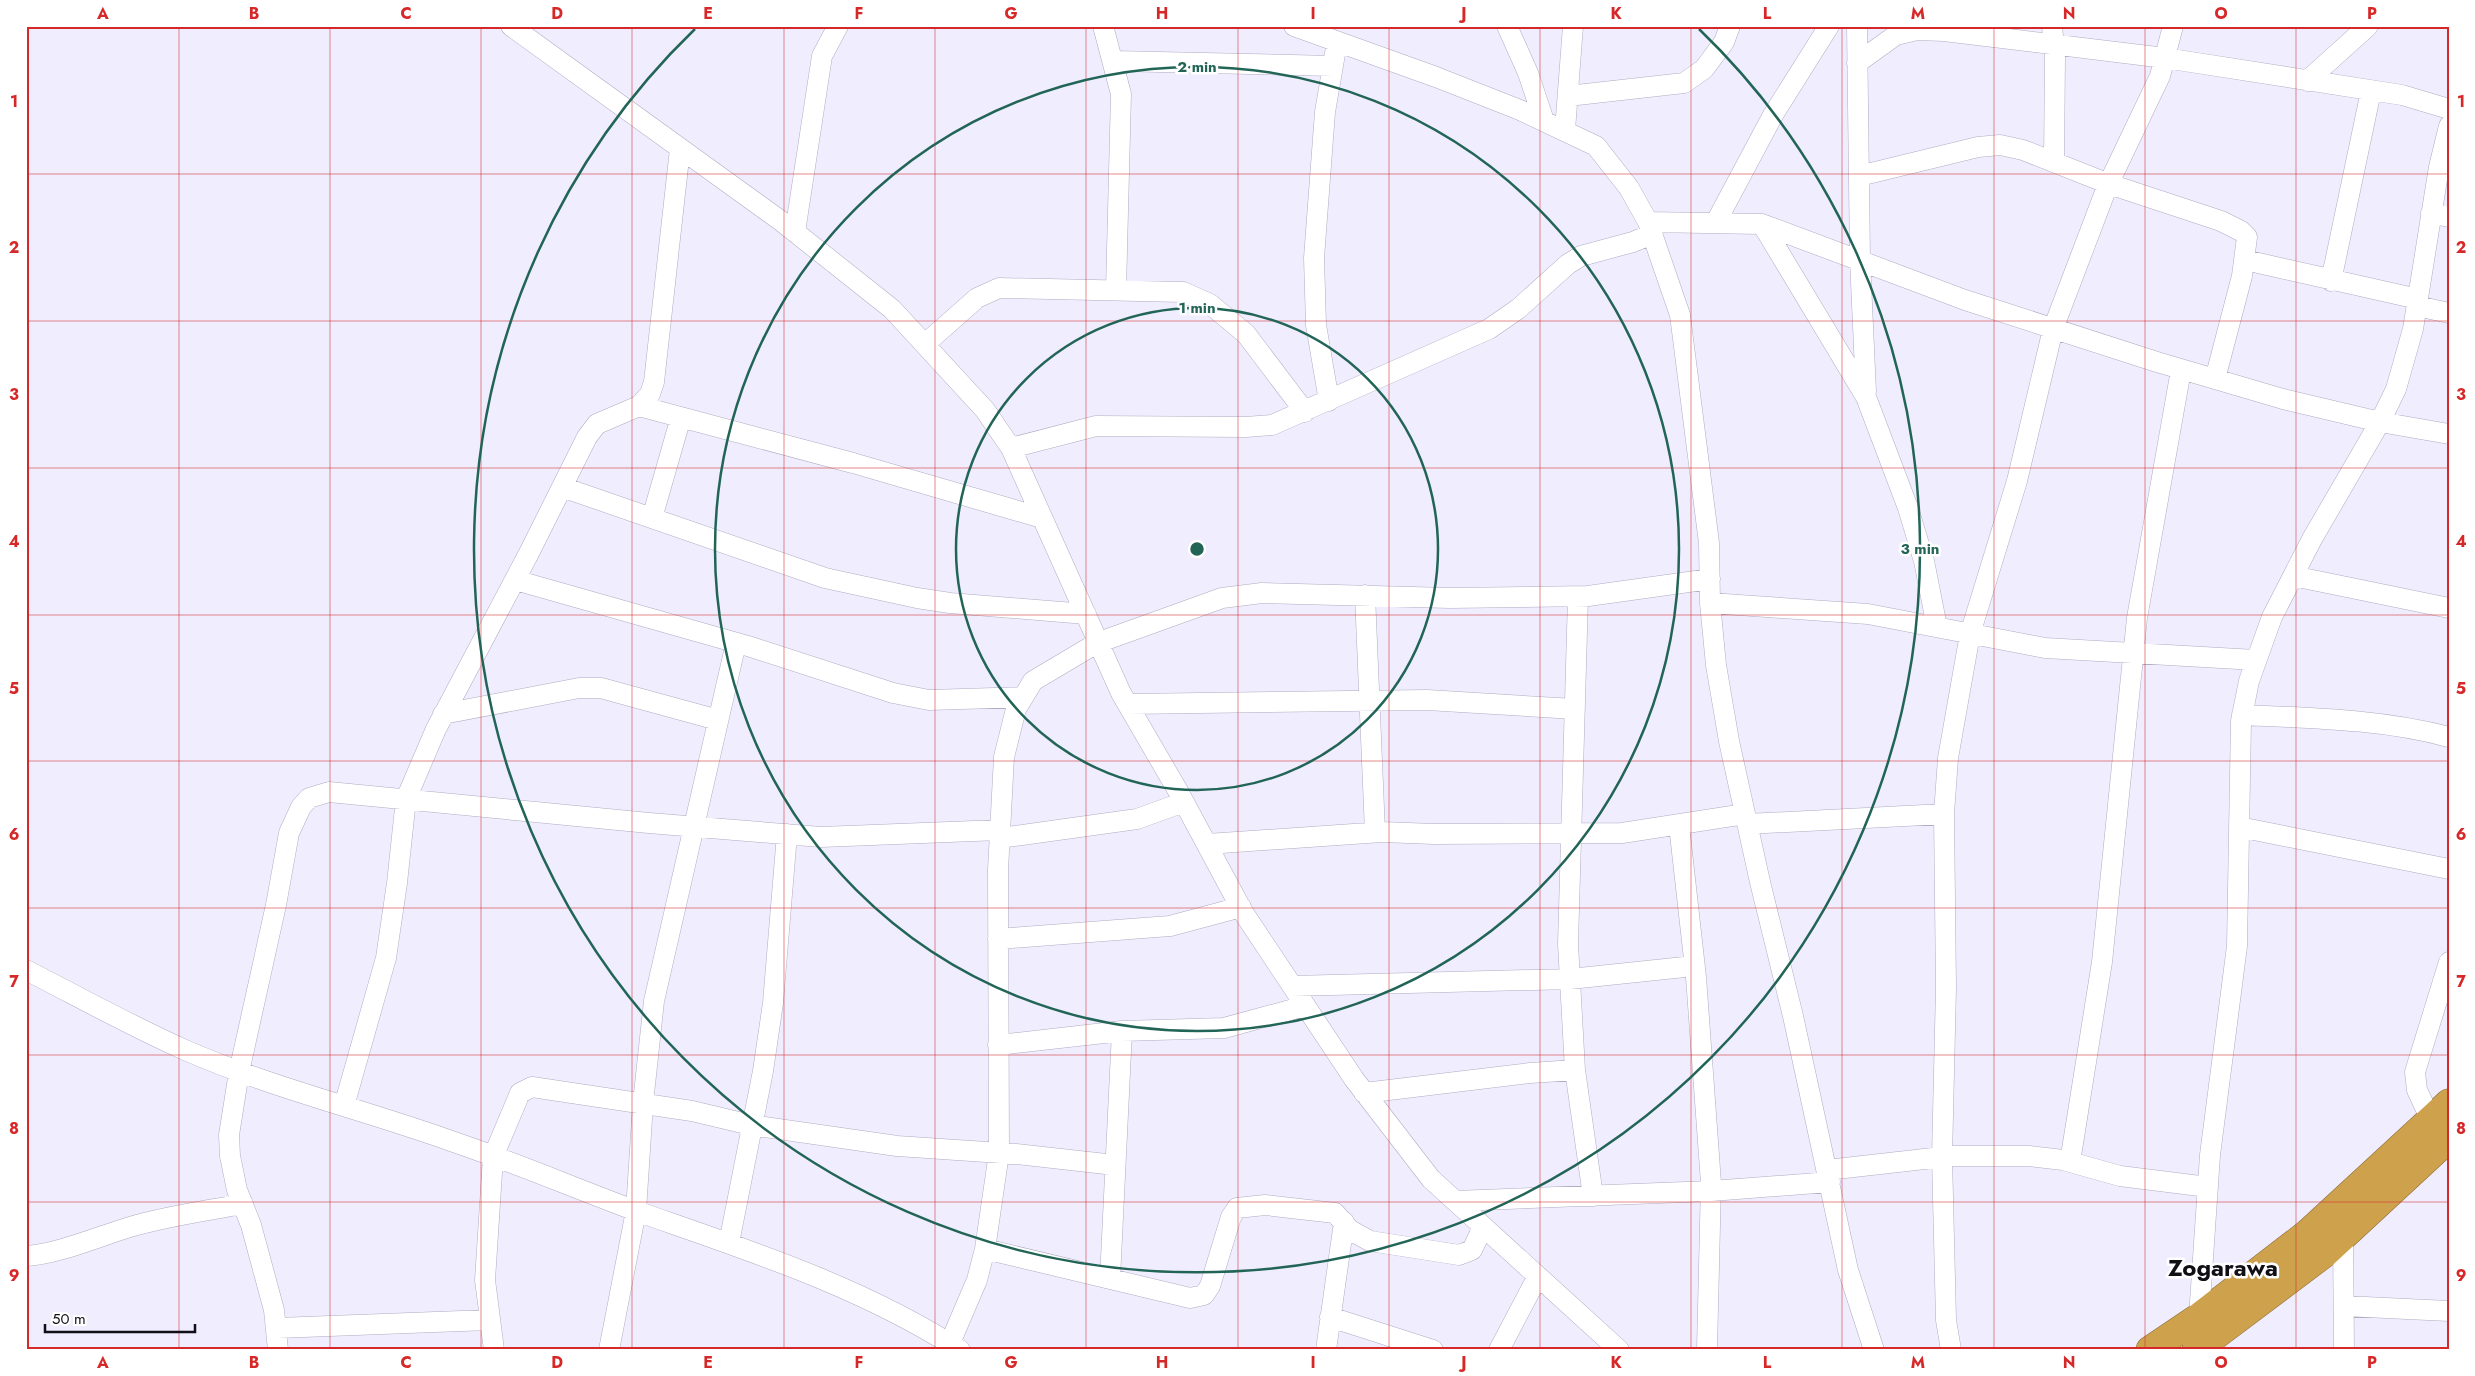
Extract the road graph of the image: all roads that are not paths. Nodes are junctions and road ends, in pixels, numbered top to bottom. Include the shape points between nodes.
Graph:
1 (511, 26) edge
2 (838, 26) edge
3 (1103, 26) edge
4 (1294, 26) edge
5 (1507, 26) edge
6 (1573, 26) edge
7 (1730, 26) edge
8 (1829, 26) edge
9 (1857, 26) edge
10 (2173, 26) edge
11 (2368, 26) edge
12 (2053, 35) edge
13 (1337, 42) junction
14 (2165, 58) junction
15 (1114, 61) junction
16 (1858, 63) junction
17 (1333, 66) junction
18 (2307, 81) junction
19 (2371, 91) junction
20 (1568, 96) junction
21 (2449, 109) edge
22 (1544, 121) junction
23 (2449, 126) edge
24 (1565, 130) junction
25 (680, 148) junction
26 (2054, 162) junction
27 (1859, 176) junction
28 (2109, 184) junction
29 (2440, 215) edge
30 (1716, 222) junction
31 (1762, 224) junction
32 (1650, 228) junction
33 (795, 232) junction
34 (1860, 260) junction
35 (2245, 260) junction
36 (2331, 281) junction
37 (1116, 290) junction
38 (2417, 302) junction
39 (2449, 313) edge
40 (2054, 330) junction
41 (925, 344) junction
42 (2181, 370) junction
43 (2215, 379) junction
44 (1866, 397) junction
45 (1329, 401) junction
46 (639, 406) junction
47 (1305, 412) junction
48 (681, 417) junction
49 (2380, 422) junction
50 (2449, 434) edge
51 (1010, 448) junction
52 (562, 487) junction
53 (652, 518) junction
54 (1042, 518) junction
55 (2293, 576) junction
56 (1710, 579) junction
57 (515, 580) junction
58 (1366, 595) junction
59 (1578, 597) junction
60 (1710, 604) junction
61 (2449, 608) edge
62 (1086, 614) junction
63 (1937, 627) junction
64 (1970, 634) junction
65 (736, 643) junction
66 (1098, 643) junction
67 (2134, 654) junction
68 (2256, 660) junction
69 (1023, 697) junction
70 (1371, 701) junction
71 (1128, 704) junction
72 (1575, 709) junction
73 (444, 714) junction
74 (2242, 715) junction
75 (718, 720) junction
76 (2449, 737) edge
77 (406, 799) junction
78 (1184, 802) junction
79 (1944, 814) junction
80 (1746, 819) junction
81 (1679, 825) junction
82 (694, 827) junction
83 (2240, 827) junction
84 (1375, 832) junction
85 (1571, 833) junction
86 (787, 834) junction
87 (1000, 834) junction
88 (1207, 844) junction
89 (2449, 869) edge
90 (1240, 906) junction
91 (998, 939) junction
92 (2449, 962) edge
93 (1694, 966) junction
94 (27, 972) edge
95 (1570, 979) junction
96 (1292, 986) junction
97 (1305, 1006) junction
98 (1122, 1030) junction
99 (998, 1045) junction
100 (1575, 1070) junction
101 (239, 1072) junction
102 (1364, 1093) junction
103 (643, 1103) junction
104 (344, 1106) junction
105 (2443, 1120) edge
106 (751, 1125) junction
107 (998, 1153) junction
108 (493, 1157) junction
109 (1942, 1157) junction
110 (2070, 1162) junction
111 (1114, 1165) junction
112 (1829, 1176) junction
113 (2208, 1187) junction
114 (1711, 1191) junction
115 (1592, 1196) junction
116 (1455, 1201) junction
117 (243, 1204) junction
118 (636, 1211) junction
119 (1344, 1222) junction
120 (1483, 1227) junction
121 (2343, 1236) junction
122 (730, 1243) junction
123 (985, 1250) junction
124 (26, 1256) edge
125 (1538, 1276) junction
126 (1110, 1280) junction
127 (2344, 1306) junction
128 (2449, 1311) edge
129 (1330, 1317) junction
130 (2199, 1317) junction
131 (488, 1320) junction
132 (277, 1328) junction
133 (955, 1346) edge
134 (278, 1350) edge
135 (494, 1350) edge
136 (609, 1350) edge
137 (1326, 1350) edge
138 (1433, 1350) edge
139 (1499, 1350) edge
140 (1619, 1350) edge
141 (1707, 1350) edge
142 (1874, 1350) edge
143 (1951, 1350) edge
144 (2150, 1350) edge
145 (2196, 1350) edge
146 (2344, 1350) edge

1 - 25 street
2 - 33 street via 822,56
3 - 15 street
4 - 13 street
5 - 22 street via 1528,73
6 - 20 street
7 - 20 street via 1724,42 1704,69 1684,83
8 - 30 street via 1773,115
9 - 16 street
10 - 14 street
11 - 18 street
12 - 14 street
12 - 16 street via 1917,30 1896,35
12 - 26 street
13 - 17 street
13 - 22 street via 1436,76
14 - 18 street
14 - 28 street via 2160,76
15 - 17 street
15 - 37 street via 1121,94
16 - 27 street
17 - 45 street via 1325,112 1314,258 1316,325
18 - 19 street
19 - 21 street via 2402,95
19 - 36 street
20 - 24 street
22 - 24 street
23 - 29 street via 2438,167
24 - 32 street via 1596,146 1629,188
25 - 33 street
25 - 46 street via 654,382 650,394
26 - 27 street via 2000,145 1978,147
26 - 28 street
27 - 34 street
28 - 35 street via 2196,212 2241,231 2247,237
28 - 40 street
29 - 38 street
30 - 31 street
30 - 32 street
31 - 34 street
31 - 44 street
32 - 45 street via 1633,242 1581,256 1489,329
32 - 56 street via 1680,315 1709,543
33 - 41 street via 892,309
34 - 40 street
34 - 44 street
35 - 36 street
35 - 43 street
36 - 38 street
37 - 41 street via 999,288 976,298
37 - 47 street via 1183,292 1210,304 1246,334
38 - 39 street
38 - 49 street via 2396,389
40 - 42 street
40 - 64 street via 2017,481
41 - 51 street via 985,410
42 - 43 street
42 - 67 street
43 - 49 street
44 - 63 street via 1921,552
45 - 47 street
46 - 48 street
46 - 52 street via 597,424
47 - 51 street via 1272,425 1246,427 1096,426
48 - 53 street
48 - 54 street
49 - 50 street
49 - 55 street
51 - 54 street
52 - 53 street
52 - 57 street
53 - 62 street via 825,578 950,603
54 - 62 street
55 - 61 street
55 - 68 street via 2272,616
56 - 59 street
56 - 60 street
57 - 65 street
57 - 73 street
58 - 59 street
58 - 66 street via 1262,592 1222,598
58 - 70 street
59 - 72 street
60 - 63 street via 1868,614
60 - 80 street via 1716,665
62 - 66 street
63 - 64 street
64 - 67 street via 2045,648
64 - 79 street via 1948,758
65 - 69 street via 902,695 929,700
65 - 75 street
66 - 69 street via 1033,681
66 - 71 street
67 - 68 street
67 - 110 street via 2103,952
68 - 74 street
69 - 87 street via 1016,709 1004,757
70 - 71 street
70 - 72 street via 1427,700
70 - 84 street
71 - 78 street
72 - 85 street
73 - 75 street via 579,688 601,688
73 - 77 street
74 - 76 street via 2322,719 2424,730
74 - 83 street
75 - 82 street
77 - 82 street
77 - 101 street via 329,792 309,798 302,807 289,833
77 - 104 street via 398,883 386,958
78 - 87 street via 1137,819
78 - 88 street
79 - 80 street
79 - 109 street via 1946,988
80 - 81 street
80 - 112 street
81 - 85 street via 1622,833
81 - 93 street
82 - 86 street
82 - 103 street via 654,1001
83 - 89 street
83 - 113 street via 2237,946
84 - 85 street
84 - 88 street
85 - 95 street
86 - 87 street via 821,837
86 - 106 street via 773,1003
87 - 91 street
88 - 90 street
90 - 91 street via 1170,926
90 - 96 street
91 - 99 street
92 - 105 street via 2415,1072 2417,1090
93 - 95 street
93 - 114 street
94 - 101 street via 184,1049
95 - 96 street
95 - 100 street
96 - 97 street
97 - 98 street via 1224,1028
97 - 102 street
98 - 99 street
98 - 111 street
99 - 107 street
100 - 102 street
100 - 115 street
101 - 104 street
101 - 117 street via 229,1135 230,1156
102 - 116 street via 1431,1179
103 - 106 street
103 - 108 street via 532,1087 520,1092
103 - 118 street
104 - 108 street
105 - 121 highway
105 - 130 highway via 2308,1233
106 - 107 street via 897,1146
106 - 122 street
107 - 111 street
107 - 123 street
108 - 118 street
108 - 131 street via 485,1280
109 - 110 street via 2029,1156
109 - 112 street
109 - 143 street via 1946,1320
110 - 113 street via 2120,1176
111 - 126 street
112 - 114 street
112 - 142 street via 1848,1270
113 - 130 street
114 - 115 street
114 - 141 street
115 - 116 street
116 - 120 street
117 - 124 street via 173,1216 43,1255
117 - 132 street via 267,1282
118 - 122 street
118 - 136 street
119 - 120 street via 1350,1230 1370,1241 1459,1254 1472,1250
119 - 126 street via 1335,1213 1266,1205 1237,1208 1204,1295 1190,1298
119 - 129 street
120 - 125 street
121 - 127 street
121 - 145 highway
122 - 133 street via 809,1272
123 - 126 street
123 - 133 street
125 - 139 street
125 - 140 street
127 - 128 street
127 - 146 street
129 - 137 street
129 - 138 street
130 - 144 highway
131 - 132 street
131 - 135 street
132 - 134 street

